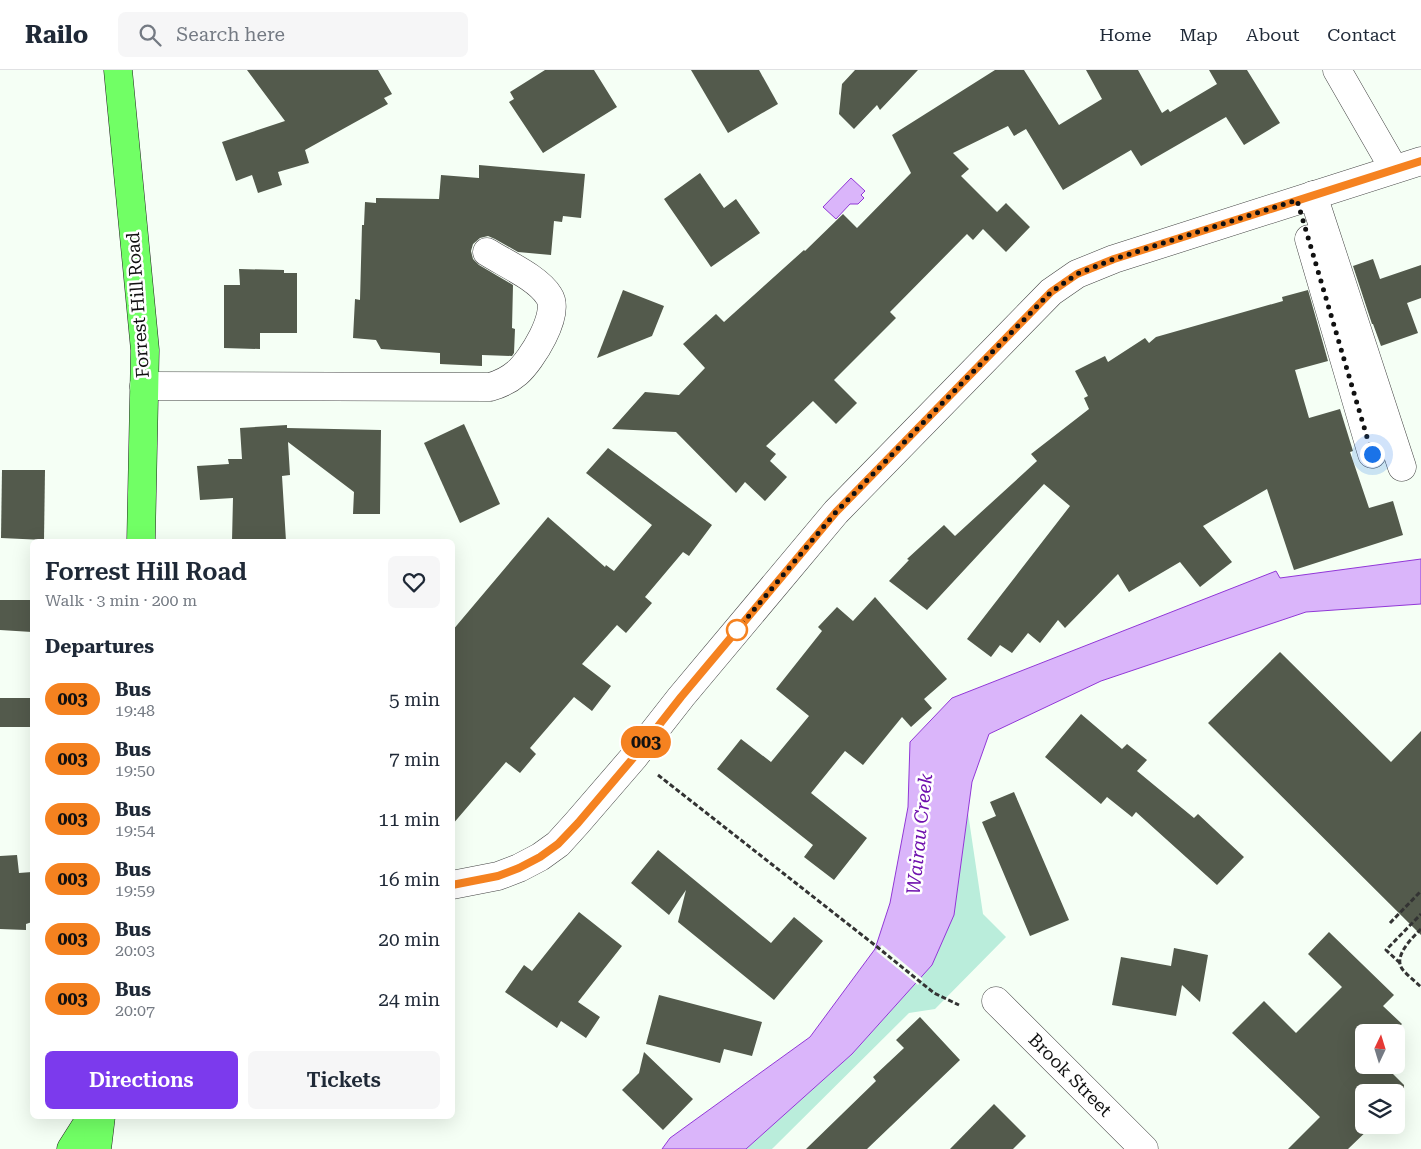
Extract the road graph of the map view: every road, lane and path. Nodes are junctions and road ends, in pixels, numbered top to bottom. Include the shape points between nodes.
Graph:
1 (118, 70) edge
2 (1337, 70) edge
3 (1421, 161) edge
4 (1394, 169) junction
5 (1305, 197) junction
6 (487, 252) dead end
7 (144, 386) junction
8 (1372, 454) dead end
9 (1402, 466) dead end
10 (141, 539) edge
11 (656, 774) dead end
12 (455, 884) edge
13 (1421, 891) edge
14 (1421, 914) edge
15 (1390, 923) dead end
16 (1421, 930) edge
17 (1401, 964) junction
18 (1421, 987) edge
19 (996, 1002) dead end
20 (959, 1005) dead end
21 (90, 1119) edge
22 (101, 1119) edge
23 (71, 1149) edge
24 (97, 1149) edge
25 (1144, 1149) edge

1 - 7 main road, Forrest Hill Road via 145,350
2 - 4 street
3 - 4 street
4 - 5 street
5 - 8 street
5 - 9 street
5 - 12 street via 1114,259 1077,274 1051,292 836,512 558,844 519,868 498,876
6 - 7 street via 531,279 552,301 549,324 532,356 504,383 490,387
7 - 10 main road, Forrest Hill Road
11 - 20 path via 934,993
13 - 15 path
14 - 17 path via 1386,950
16 - 17 path via 1402,952
17 - 18 path via 1402,969
19 - 25 street, Brook Street
21 - 23 main road
22 - 24 main road

